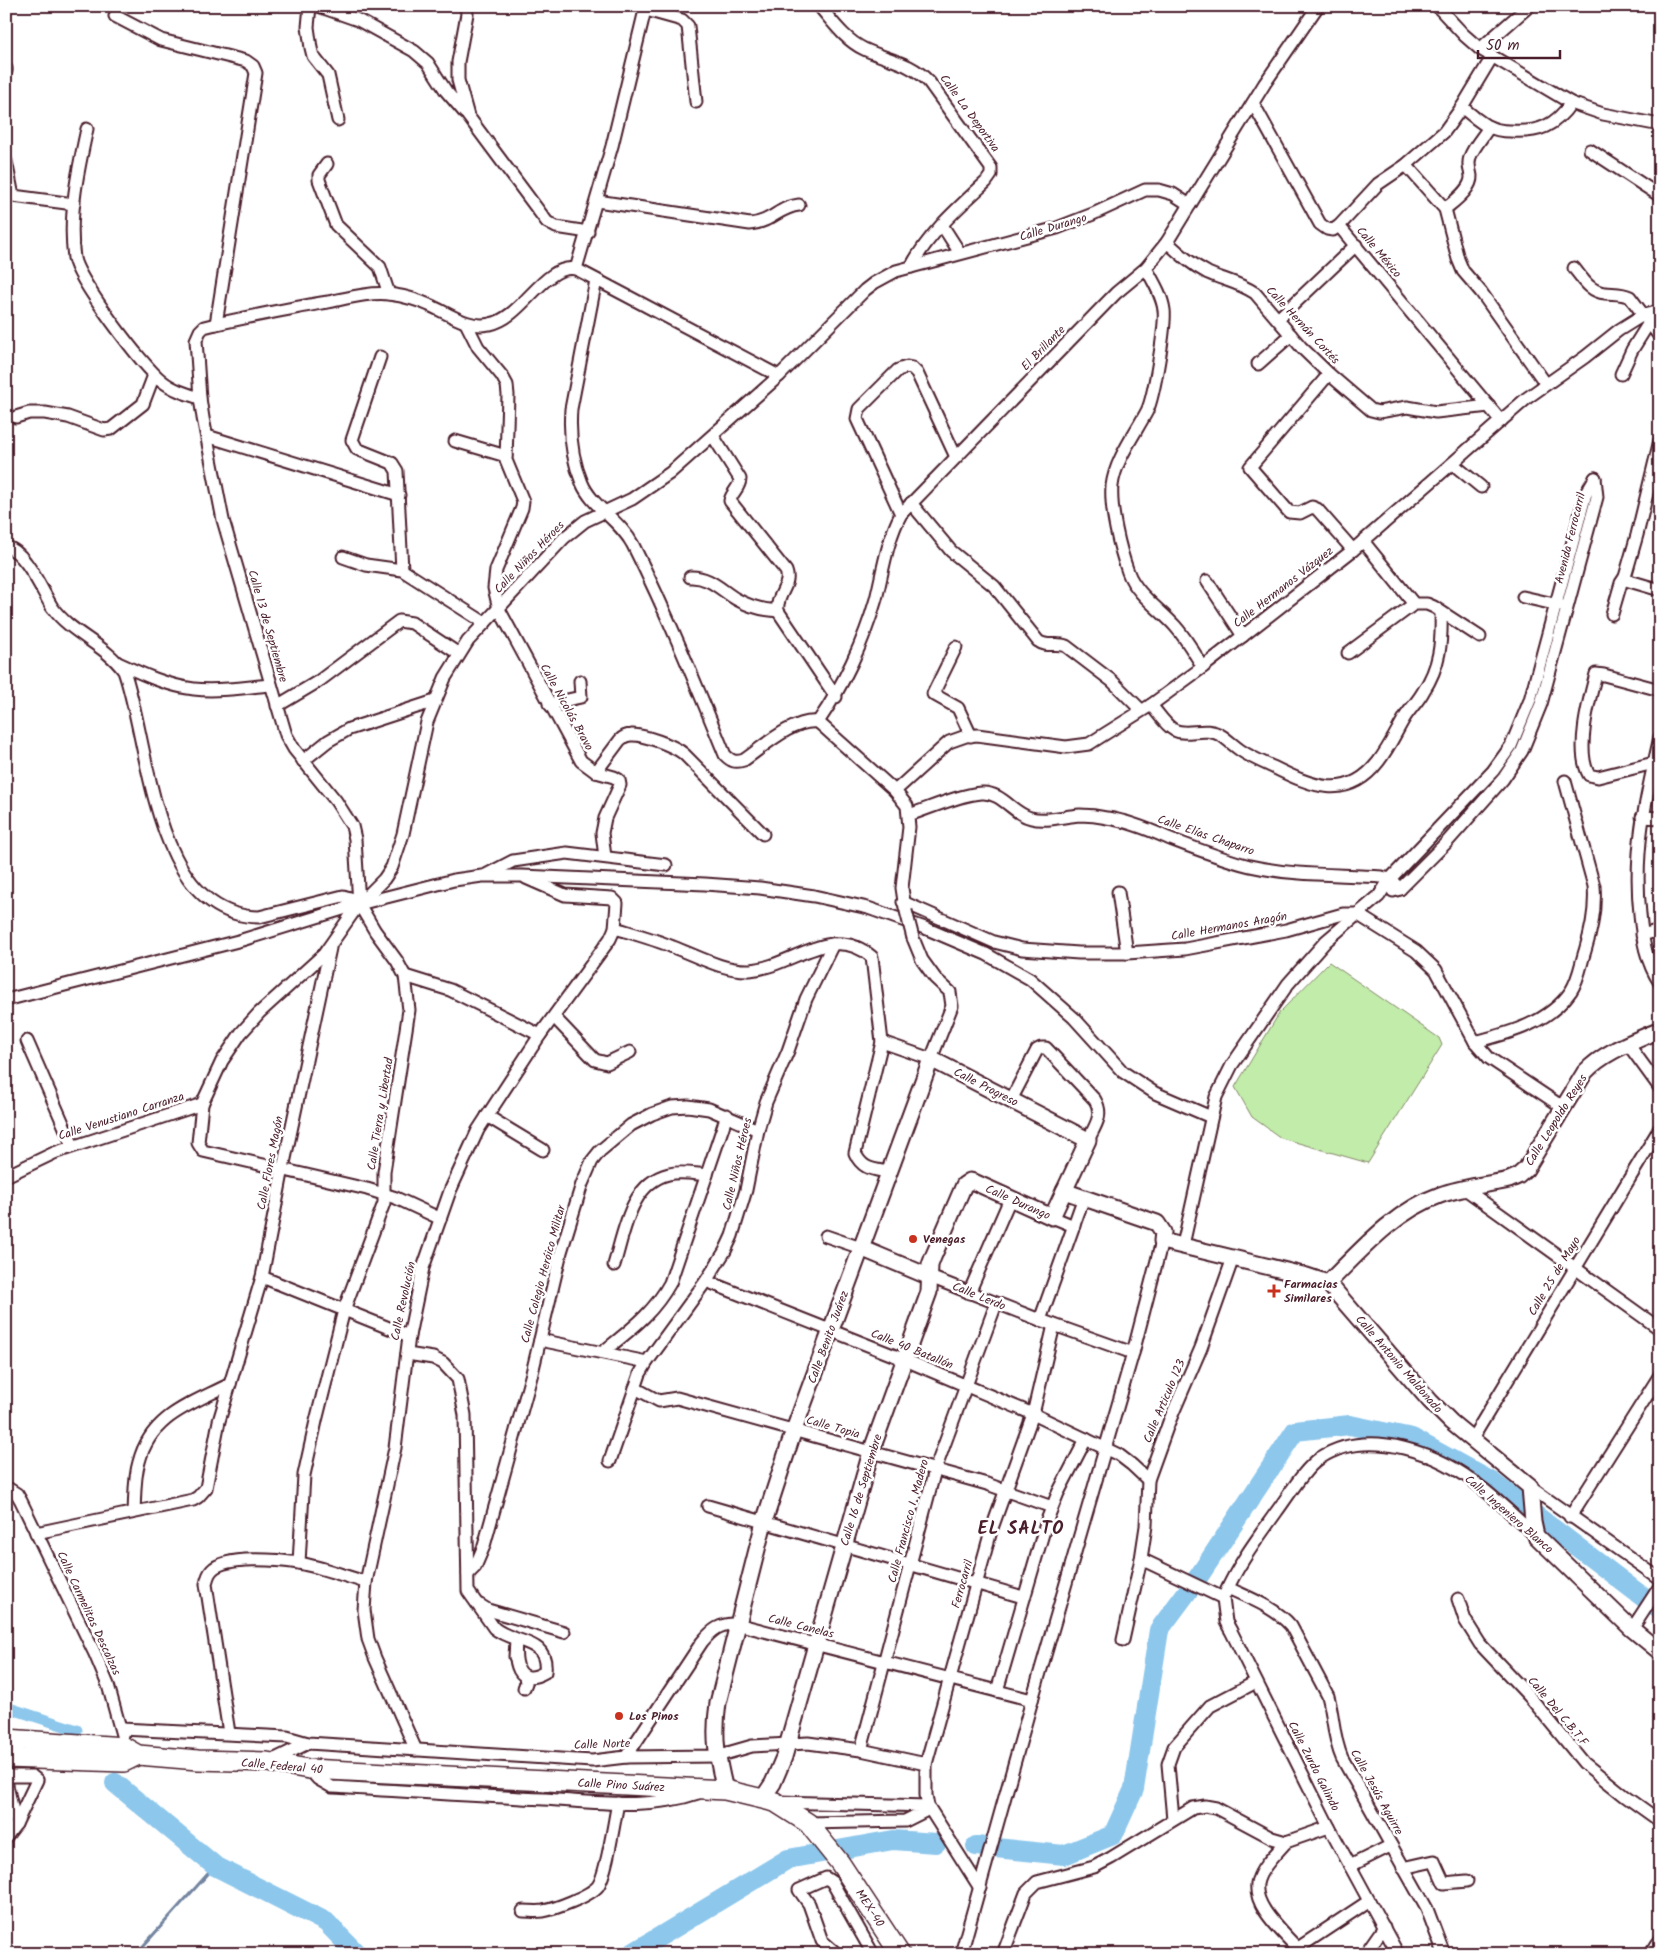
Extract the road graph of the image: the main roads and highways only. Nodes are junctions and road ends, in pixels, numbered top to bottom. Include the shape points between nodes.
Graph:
1 (6, 1740) edge
2 (127, 1748) junction
3 (6, 1758) edge
4 (426, 1775) joint
5 (808, 1823) joint
6 (900, 1954) edge

1 - 2 main road, Calle Federal 40
2 - 3 main road, Calle Federal 40
2 - 4 main road, Calle Federal 40 via 198,1760 267,1762 308,1769
4 - 5 main road, Calle Pino Suárez via 716,1790 769,1800
5 - 6 main road, MEX-40 via 840,1862

